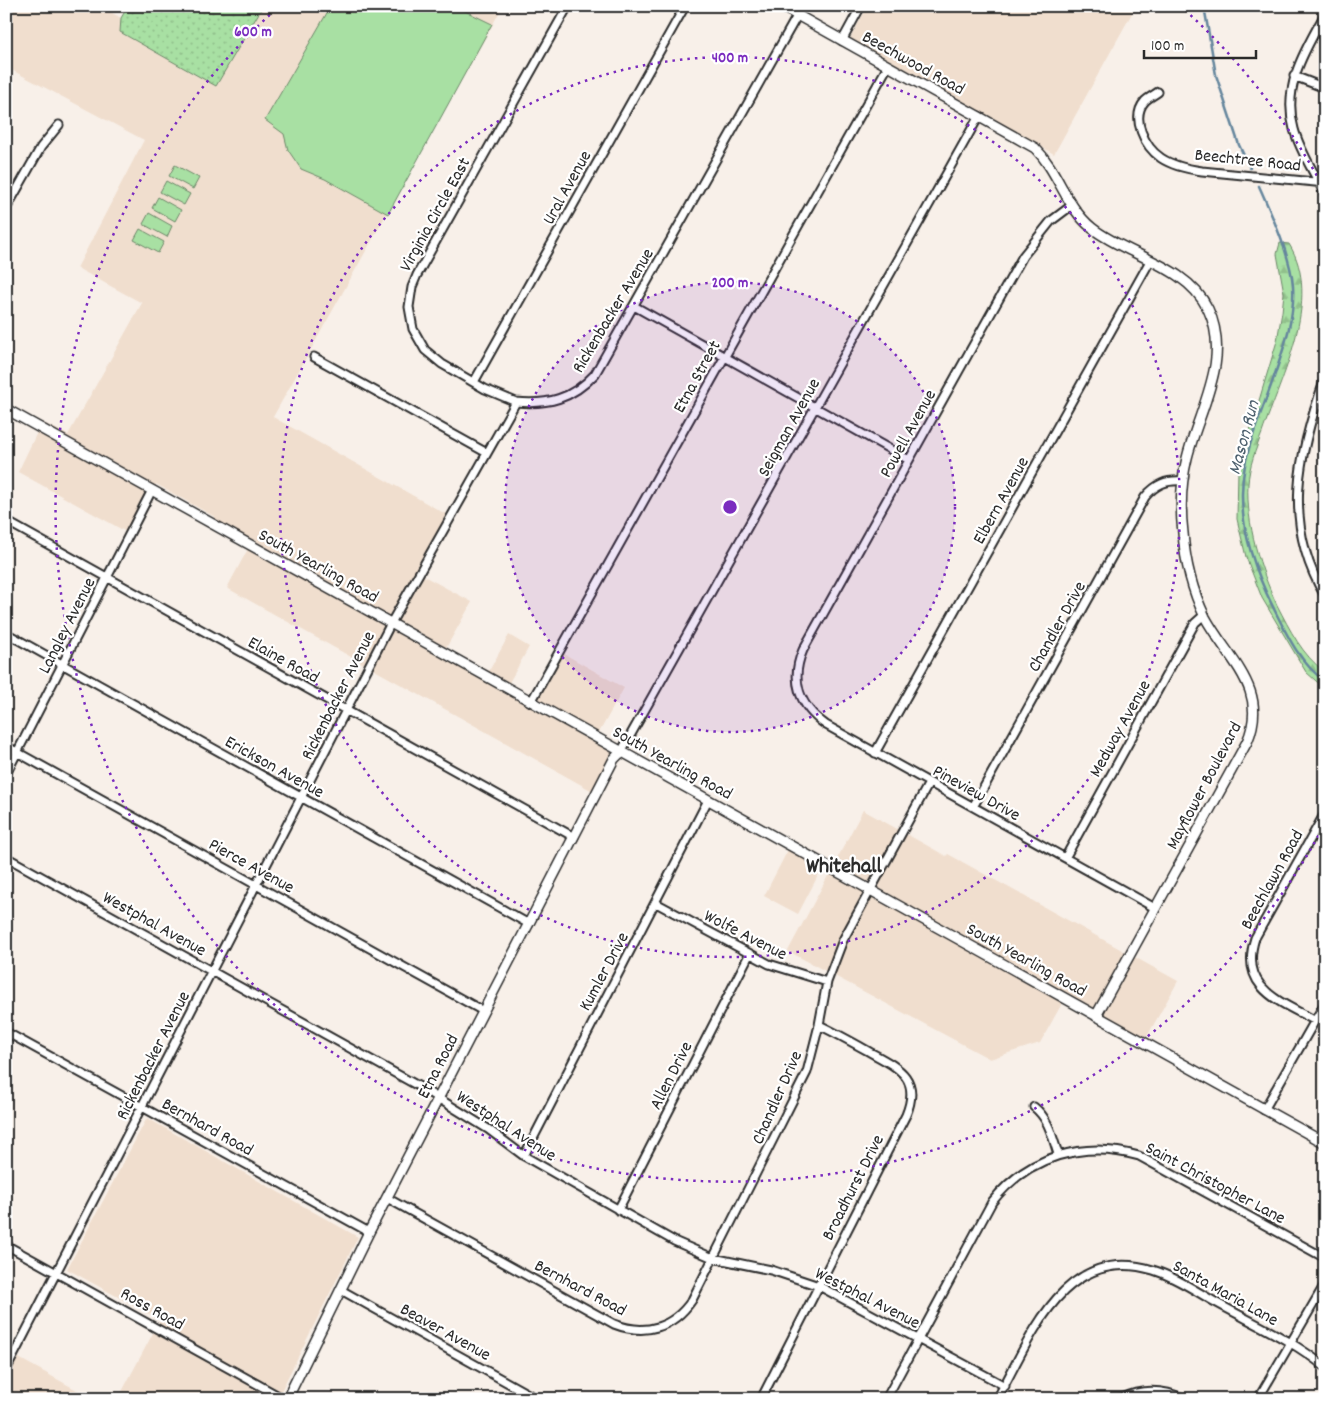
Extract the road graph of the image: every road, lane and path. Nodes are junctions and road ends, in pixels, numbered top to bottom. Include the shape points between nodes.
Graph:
1 (568, 6) edge
2 (684, 6) edge
3 (781, 6) edge
4 (861, 6) edge
5 (1325, 14) edge
6 (797, 16) junction
7 (842, 41) junction
8 (888, 66) junction
9 (1294, 76) junction
10 (1325, 88) edge
11 (1158, 92) dead end
12 (979, 116) junction
13 (59, 125) dead end
14 (1322, 183) edge
15 (1325, 195) edge
16 (1071, 206) junction
17 (6, 209) edge
18 (1150, 261) junction
19 (634, 306) junction
20 (314, 357) dead end
21 (724, 357) junction
22 (1325, 379) edge
23 (474, 382) junction
24 (516, 402) junction
25 (816, 408) junction
26 (6, 409) edge
27 (487, 453) junction
28 (910, 460) junction
29 (1182, 482) junction
30 (152, 490) junction
31 (6, 521) edge
32 (108, 577) junction
33 (1325, 596) edge
34 (1204, 615) junction
35 (391, 623) junction
36 (6, 633) edge
37 (63, 665) junction
38 (798, 688) joint
39 (531, 702) junction
40 (346, 710) junction
41 (6, 746) edge
42 (18, 752) junction
43 (621, 752) junction
44 (875, 753) junction
45 (6, 774) edge
46 (929, 783) junction
47 (301, 798) junction
48 (708, 800) junction
49 (973, 807) junction
50 (1325, 813) edge
51 (574, 837) junction
52 (6, 857) edge
53 (1065, 858) junction
54 (256, 884) junction
55 (868, 890) junction
56 (656, 903) junction
57 (1155, 908) junction
58 (529, 924) junction
59 (749, 954) junction
60 (212, 972) junction
61 (826, 982) junction
62 (1325, 1003) edge
63 (483, 1011) junction
64 (1096, 1016) junction
65 (1314, 1020) junction
66 (819, 1025) junction
67 (6, 1032) edge
68 (438, 1098) junction
69 (1034, 1106) dead end
70 (142, 1107) junction
71 (1264, 1110) junction
72 (1325, 1143) edge
73 (1058, 1154) junction
74 (524, 1156) junction
75 (387, 1198) junction
76 (618, 1210) junction
77 (369, 1232) junction
78 (6, 1245) edge
79 (713, 1258) junction
80 (1325, 1258) edge
81 (57, 1273) junction
82 (1325, 1284) edge
83 (819, 1286) junction
84 (341, 1290) junction
85 (660, 1327) joint
86 (918, 1339) junction
87 (1290, 1344) junction
88 (1325, 1367) edge
89 (6, 1370) edge
90 (1005, 1386) junction
91 (286, 1399) edge
92 (537, 1399) edge
93 (761, 1399) edge
94 (886, 1399) edge
95 (998, 1399) edge
96 (1120, 1399) edge
97 (1185, 1399) edge
98 (1258, 1399) edge

1 - 23 street, Virginia Circle East via 412,287 410,317 424,350
2 - 23 street, Ural Avenue
3 - 6 street, Beechwood Road
4 - 7 street
5 - 9 street
6 - 7 street, Beechwood Road
6 - 19 street, Rickenbacker Avenue
7 - 8 street, Beechwood Road
8 - 12 street, Beechwood Road
8 - 21 street, Etna Street
9 - 10 street
9 - 14 street via 1290,103 1294,129
11 - 14 street, Beechtree Road via 1146,100 1139,119 1144,137 1162,158 1188,169
12 - 16 street, Mayflower Boulevard via 1035,148 1046,159
12 - 25 street, Seigman Avenue
13 - 17 street via 41,146
14 - 15 street
16 - 18 street, Mayflower Boulevard via 1093,229
16 - 28 street, Powell Avenue via 1051,221 1023,256
18 - 29 street, Mayflower Boulevard via 1198,293 1209,310 1218,344 1216,368 1193,434
18 - 44 street, Elbern Avenue
19 - 21 street
19 - 24 street, Rickenbacker Avenue via 600,366 579,390 548,403
20 - 27 street
21 - 25 street
21 - 39 street, Etna Street
22 - 33 street via 1306,433 1297,499 1305,548
23 - 24 street, Virginia Circle East
24 - 27 street, Rickenbacker Avenue
25 - 28 street
25 - 43 street, Seigman Avenue
26 - 30 street, South Yearling Road
27 - 35 street, Rickenbacker Avenue
28 - 38 street, Powell Avenue via 802,650 796,668
29 - 34 street, Mayflower Boulevard via 1182,534
29 - 49 street, Chandler Drive via 1157,485 1145,496
30 - 32 street, Langley Avenue
30 - 35 street, South Yearling Road
31 - 32 street, Elaine Road
32 - 37 street, Langley Avenue
32 - 40 street, Elaine Road
34 - 53 street, Medway Avenue via 1195,623
34 - 57 street, Mayflower Boulevard via 1249,684 1254,720 1247,742
35 - 39 street, South Yearling Road
35 - 40 street, Rickenbacker Avenue
36 - 37 street, Erickson Avenue
37 - 42 street, Langley Avenue
37 - 47 street, Erickson Avenue
38 - 44 street, Pineview Drive via 816,719
39 - 43 street, South Yearling Road
40 - 47 street, Rickenbacker Avenue
40 - 51 street, Elaine Road
41 - 42 street, Pierce Avenue
42 - 45 street, Langley Avenue
42 - 54 street, Pierce Avenue
43 - 48 street, South Yearling Road
43 - 51 street, Etna Road via 614,759
44 - 46 street, Pineview Drive
46 - 49 street, Pineview Drive
46 - 55 street, Chandler Drive
47 - 54 street, Rickenbacker Avenue
47 - 58 street, Erickson Avenue
48 - 55 street, South Yearling Road
48 - 56 street, Kumler Drive
49 - 53 street, Pineview Drive
50 - 65 street, Beechlawn Road via 1255,938 1250,959 1256,980 1263,989
51 - 58 street, Etna Road
52 - 60 street, Westphal Avenue
53 - 57 street, Pineview Drive
54 - 60 street, Rickenbacker Avenue
54 - 63 street, Pierce Avenue
55 - 61 street, Chandler Drive
55 - 64 street, South Yearling Road
56 - 59 street, Wolfe Avenue
56 - 74 street, Kumler Drive
57 - 64 street, Mayflower Boulevard
58 - 63 street, Etna Road
59 - 61 street, Wolfe Avenue via 778,968
59 - 76 street, Allen Drive
60 - 68 street, Westphal Avenue
60 - 70 street, Rickenbacker Avenue
61 - 66 street, Chandler Drive
62 - 65 street
63 - 68 street, Etna Road
64 - 71 street, South Yearling Road
65 - 71 street
66 - 79 street, Chandler Drive via 810,1063 798,1092
66 - 83 street, Broadhurst Drive via 901,1070 910,1086 911,1099 906,1115
67 - 70 street, Bernhard Road
68 - 74 street, Westphal Avenue
68 - 75 street, Etna Road
69 - 73 street via 1043,1114
70 - 77 street, Bernhard Road
70 - 81 street, Rickenbacker Avenue
71 - 72 street, South Yearling Road
73 - 80 street, Saint Christopher Lane via 1095,1149 1123,1151 1138,1156
73 - 86 street, Saint Christopher Lane via 1023,1172 992,1202
74 - 76 street, Westphal Avenue
75 - 77 street, Etna Road
75 - 85 street, Bernhard Road via 614,1324 637,1330
76 - 79 street, Westphal Avenue
77 - 84 street, Etna Road
78 - 81 street, Ross Road
79 - 83 street, Westphal Avenue via 771,1270
79 - 85 street, Chandler Drive via 686,1309
81 - 89 street, Rickenbacker Avenue
81 - 91 street, Ross Road
82 - 87 street
83 - 86 street, Westphal Avenue
83 - 93 street, Broadhurst Drive
84 - 91 street, Etna Road
84 - 92 street, Beaver Avenue
86 - 90 street, Westphal Avenue
86 - 94 street, Saint Christopher Lane
87 - 88 street, Santa Maria Lane
87 - 90 street, Santa Maria Lane via 1169,1276 1138,1266 1105,1268 1069,1285 1055,1298
87 - 98 street
90 - 95 street
96 - 97 street via 1159,1390

